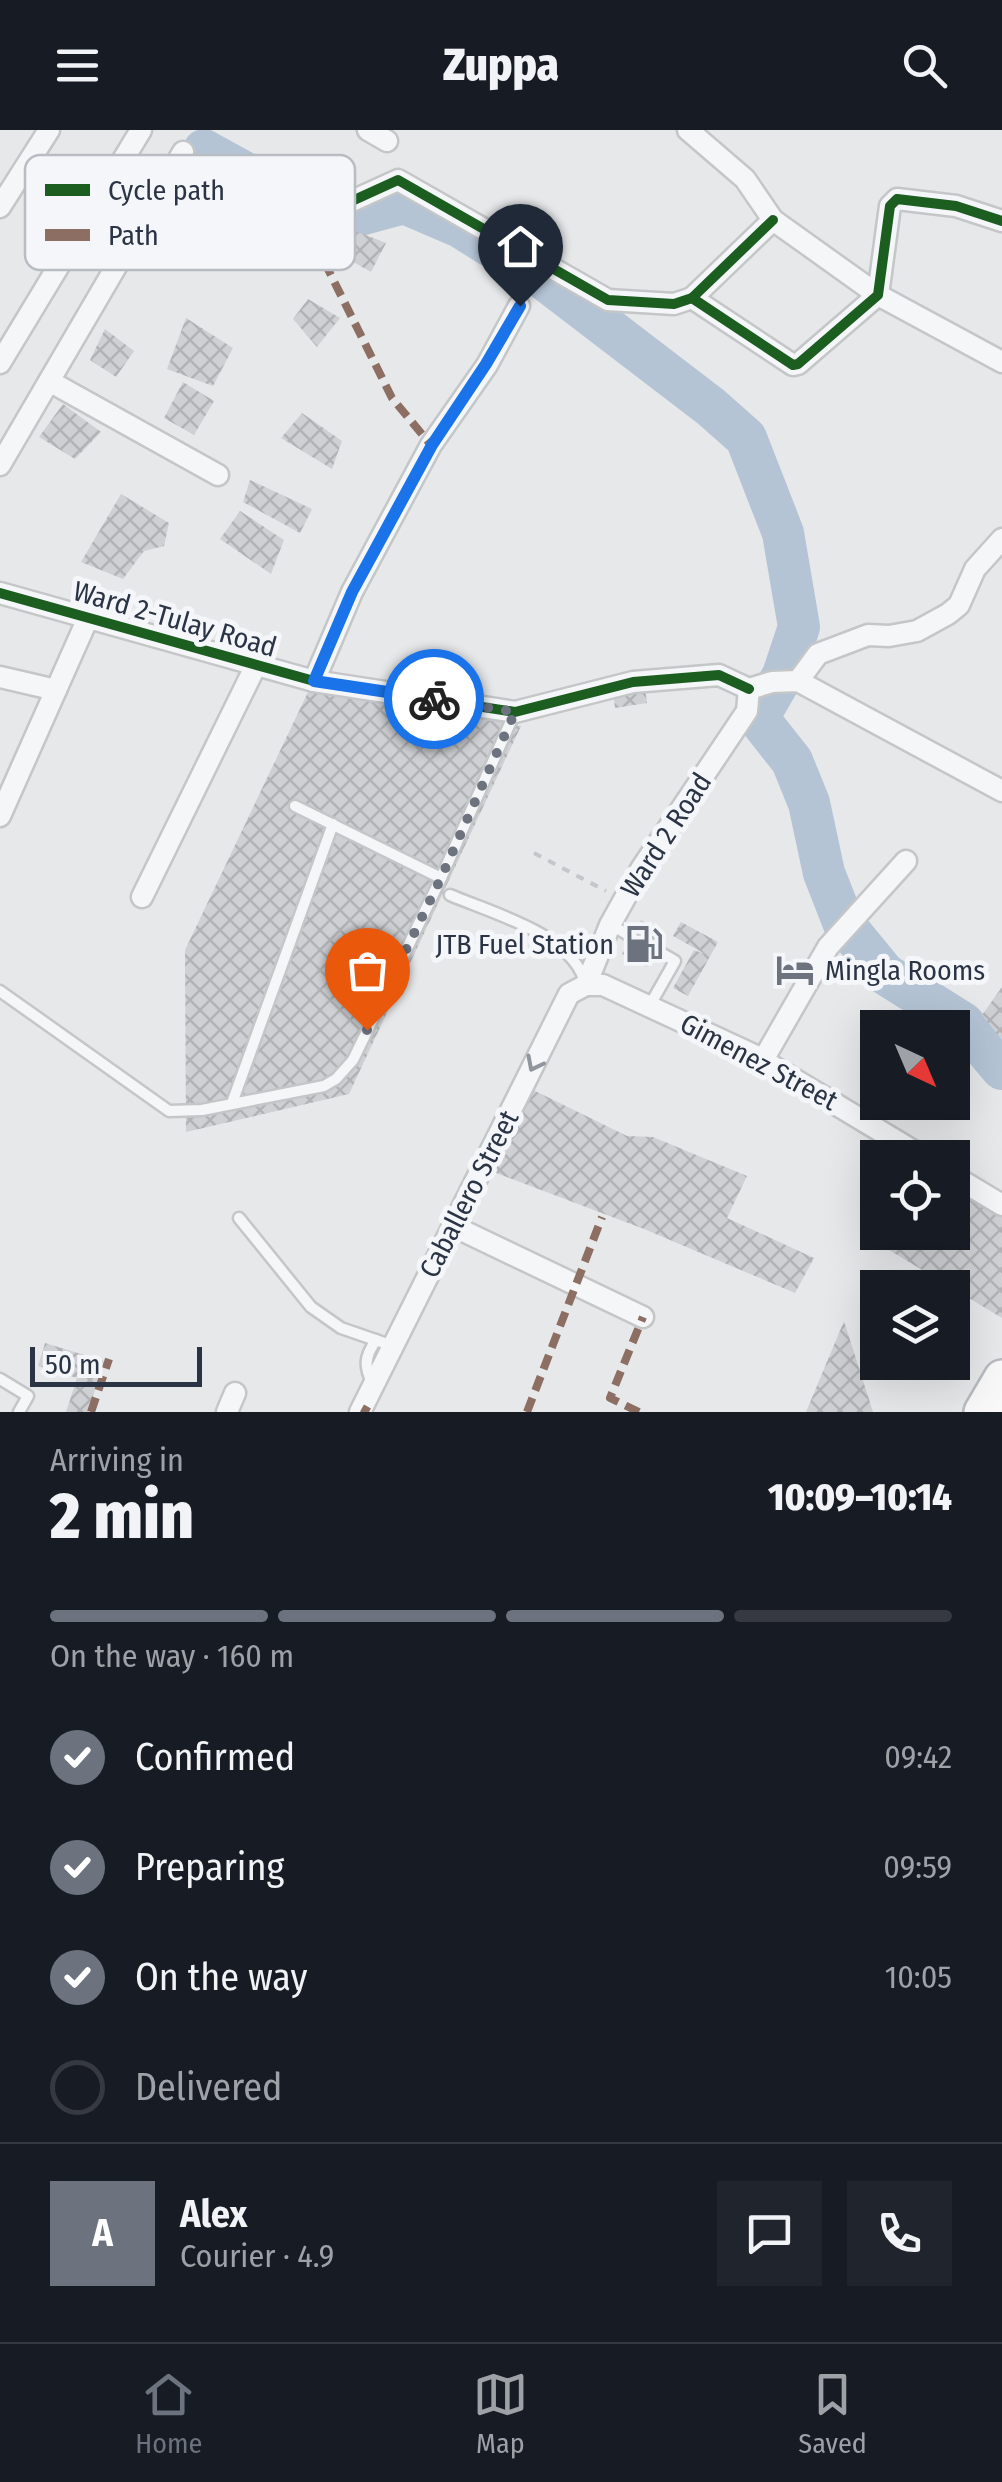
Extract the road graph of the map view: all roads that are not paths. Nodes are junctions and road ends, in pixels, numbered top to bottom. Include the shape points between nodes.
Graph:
1 (49, 130) edge
2 (141, 130) edge
3 (368, 130) edge
4 (688, 130) edge
5 (387, 141) dead end
6 (183, 152) dead end
7 (33, 155) edge
8 (126, 155) edge
9 (181, 155) edge
10 (25, 168) edge
11 (355, 202) edge
12 (0, 207) edge
13 (773, 220) junction
14 (1002, 221) edge
15 (56, 270) edge
16 (113, 270) edge
17 (878, 295) junction
18 (692, 298) junction
19 (520, 306) dead end
20 (1002, 362) edge
21 (0, 363) edge
22 (49, 381) junction
23 (0, 465) edge
24 (218, 475) dead end
25 (1002, 539) edge
26 (0, 592) edge
27 (88, 618) junction
28 (256, 665) junction
29 (0, 677) edge
30 (314, 681) junction
31 (784, 682) junction
32 (749, 689) junction
33 (56, 690) junction
34 (515, 712) junction
35 (1002, 791) edge
36 (295, 806) dead end
37 (0, 816) edge
38 (332, 824) junction
39 (906, 862) dead end
40 (441, 878) junction
41 (450, 895) dead end
42 (142, 897) dead end
43 (610, 925) junction
44 (632, 937) dead end
45 (656, 950) dead end
46 (586, 984) junction
47 (0, 991) edge
48 (650, 1006) junction
49 (763, 1060) junction
50 (232, 1103) junction
51 (879, 1140) edge
52 (970, 1185) edge
53 (1002, 1205) edge
54 (239, 1218) dead end
55 (453, 1226) junction
56 (643, 1317) dead end
57 (384, 1343) junction
58 (1002, 1378) edge
59 (0, 1379) edge
60 (19, 1412) edge
61 (360, 1412) edge
62 (982, 1412) edge

1 - 7 street
2 - 8 street
3 - 5 street
4 - 13 street via 745,179
6 - 9 street
10 - 12 street
11 - 18 street via 398,180 608,300 674,304
13 - 17 street
13 - 18 street
14 - 17 street via 956,206 897,199 890,206
15 - 21 street
16 - 22 street
17 - 18 street via 793,366
17 - 20 street
19 - 30 street via 422,461 352,592
22 - 23 street
22 - 24 street
25 - 31 street via 948,614 917,630 868,635 818,654
26 - 27 street, Ward 2-Tulay Road
27 - 28 street, Ward 2-Tulay Road
27 - 33 street
28 - 30 street, Ward 2-Tulay Road
28 - 42 street
29 - 33 street
30 - 34 street, Ward 2-Tulay Road
31 - 32 street
31 - 35 street
32 - 34 street, Ward 2-Tulay Road via 719,675 650,681
32 - 43 street, Ward 2 Road via 740,722
33 - 37 street
34 - 40 lane
36 - 38 lane
38 - 40 lane
38 - 50 lane
39 - 49 street via 846,927
40 - 50 lane via 344,1071 324,1086
41 - 46 lane via 572,954
43 - 44 lane
43 - 46 street, Ward 2 Road
45 - 48 lane via 674,961
46 - 48 street, Gimenez Street
46 -> 55 street, Caballero Street via 569,994
47 - 50 lane via 169,1111
48 - 49 street, Gimenez Street
49 - 51 street, Gimenez Street
52 - 53 street
54 - 57 lane via 311,1307 341,1328
55 - 56 street
55 - 57 street, Caballero Street
57 - 61 street, Caballero Street
58 - 62 highway
59 - 60 lane via 28,1396

